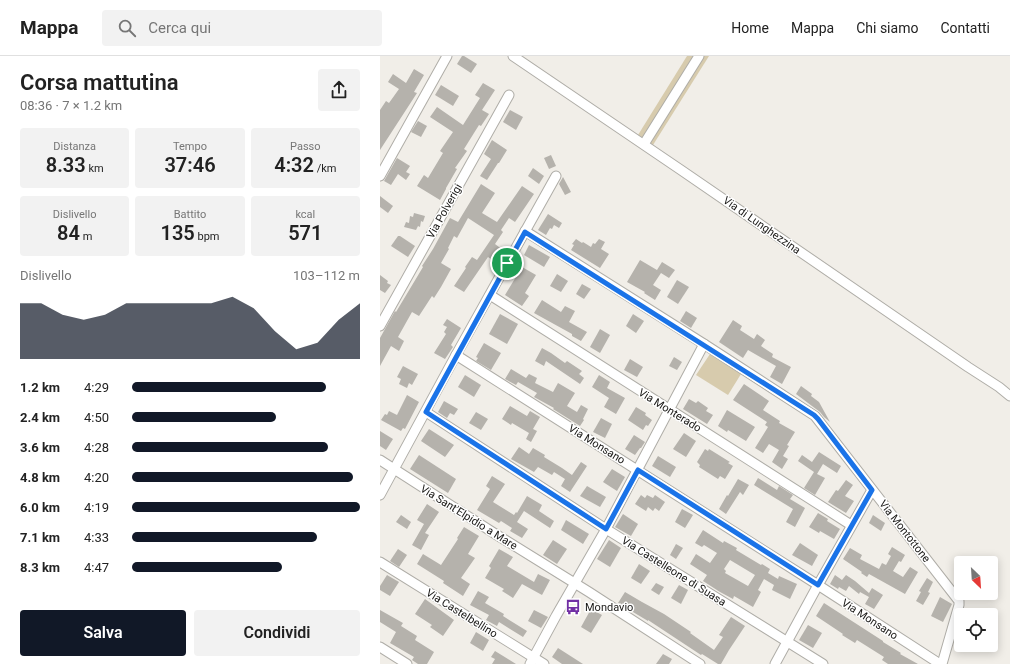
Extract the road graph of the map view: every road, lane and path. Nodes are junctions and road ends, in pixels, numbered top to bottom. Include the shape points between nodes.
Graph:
1 (447, 56) edge
2 (513, 56) edge
3 (699, 56) edge
4 (509, 95) dead end
5 (644, 144) junction
6 (380, 176) edge
7 (556, 176) dead end
8 (525, 232) junction
9 (490, 295) junction
10 (380, 326) edge
11 (704, 344) junction
12 (456, 355) junction
13 (1010, 396) edge
14 (669, 409) junction
15 (426, 412) junction
16 (380, 460) edge
17 (395, 470) junction
18 (638, 470) junction
19 (872, 490) junction
20 (380, 495) edge
21 (851, 525) junction
22 (606, 529) junction
23 (380, 562) edge
24 (575, 584) junction
25 (818, 585) junction
26 (786, 641) junction
27 (380, 647) edge
28 (532, 661) edge
29 (407, 664) edge
30 (544, 664) edge
31 (700, 664) edge
32 (774, 664) edge
33 (823, 664) edge
34 (941, 664) edge

1 - 6 street
2 - 5 street, Via di Lunghezzina
3 - 5 street
4 - 10 street, Via Polverigi
5 - 13 street, Via di Lunghezzina
7 - 8 street
8 - 9 street
8 - 11 street, Via Montottone
9 - 12 street
9 - 14 street, Via Monterado
11 - 14 street
11 - 19 street, Via Montottone via 816,417
12 - 15 street
12 - 18 street, Via Monsano
14 - 18 street
14 - 21 street, Via Monterado
15 - 17 street
15 - 22 street, Via Castelleone di Suasa
16 - 17 street, Via Sant'Elpidio a Mare
17 - 20 street
17 - 24 street, Via Sant'Elpidio a Mare
18 - 22 street
18 - 25 street, Via Monsano
19 - 21 street
19 - 34 street, Via Montottone via 959,601
21 - 25 street
22 - 24 street
22 - 26 street, Via Castelleone di Suasa
23 - 28 street, Via Castelbellino
24 - 28 street
24 - 31 street, Via Sant'Elpidio a Mare
25 - 26 street
25 - 34 street, Via Monsano
26 - 32 street
26 - 33 street, Via Castelleone di Suasa
27 - 29 street
28 - 30 street, Via Castelbellino

